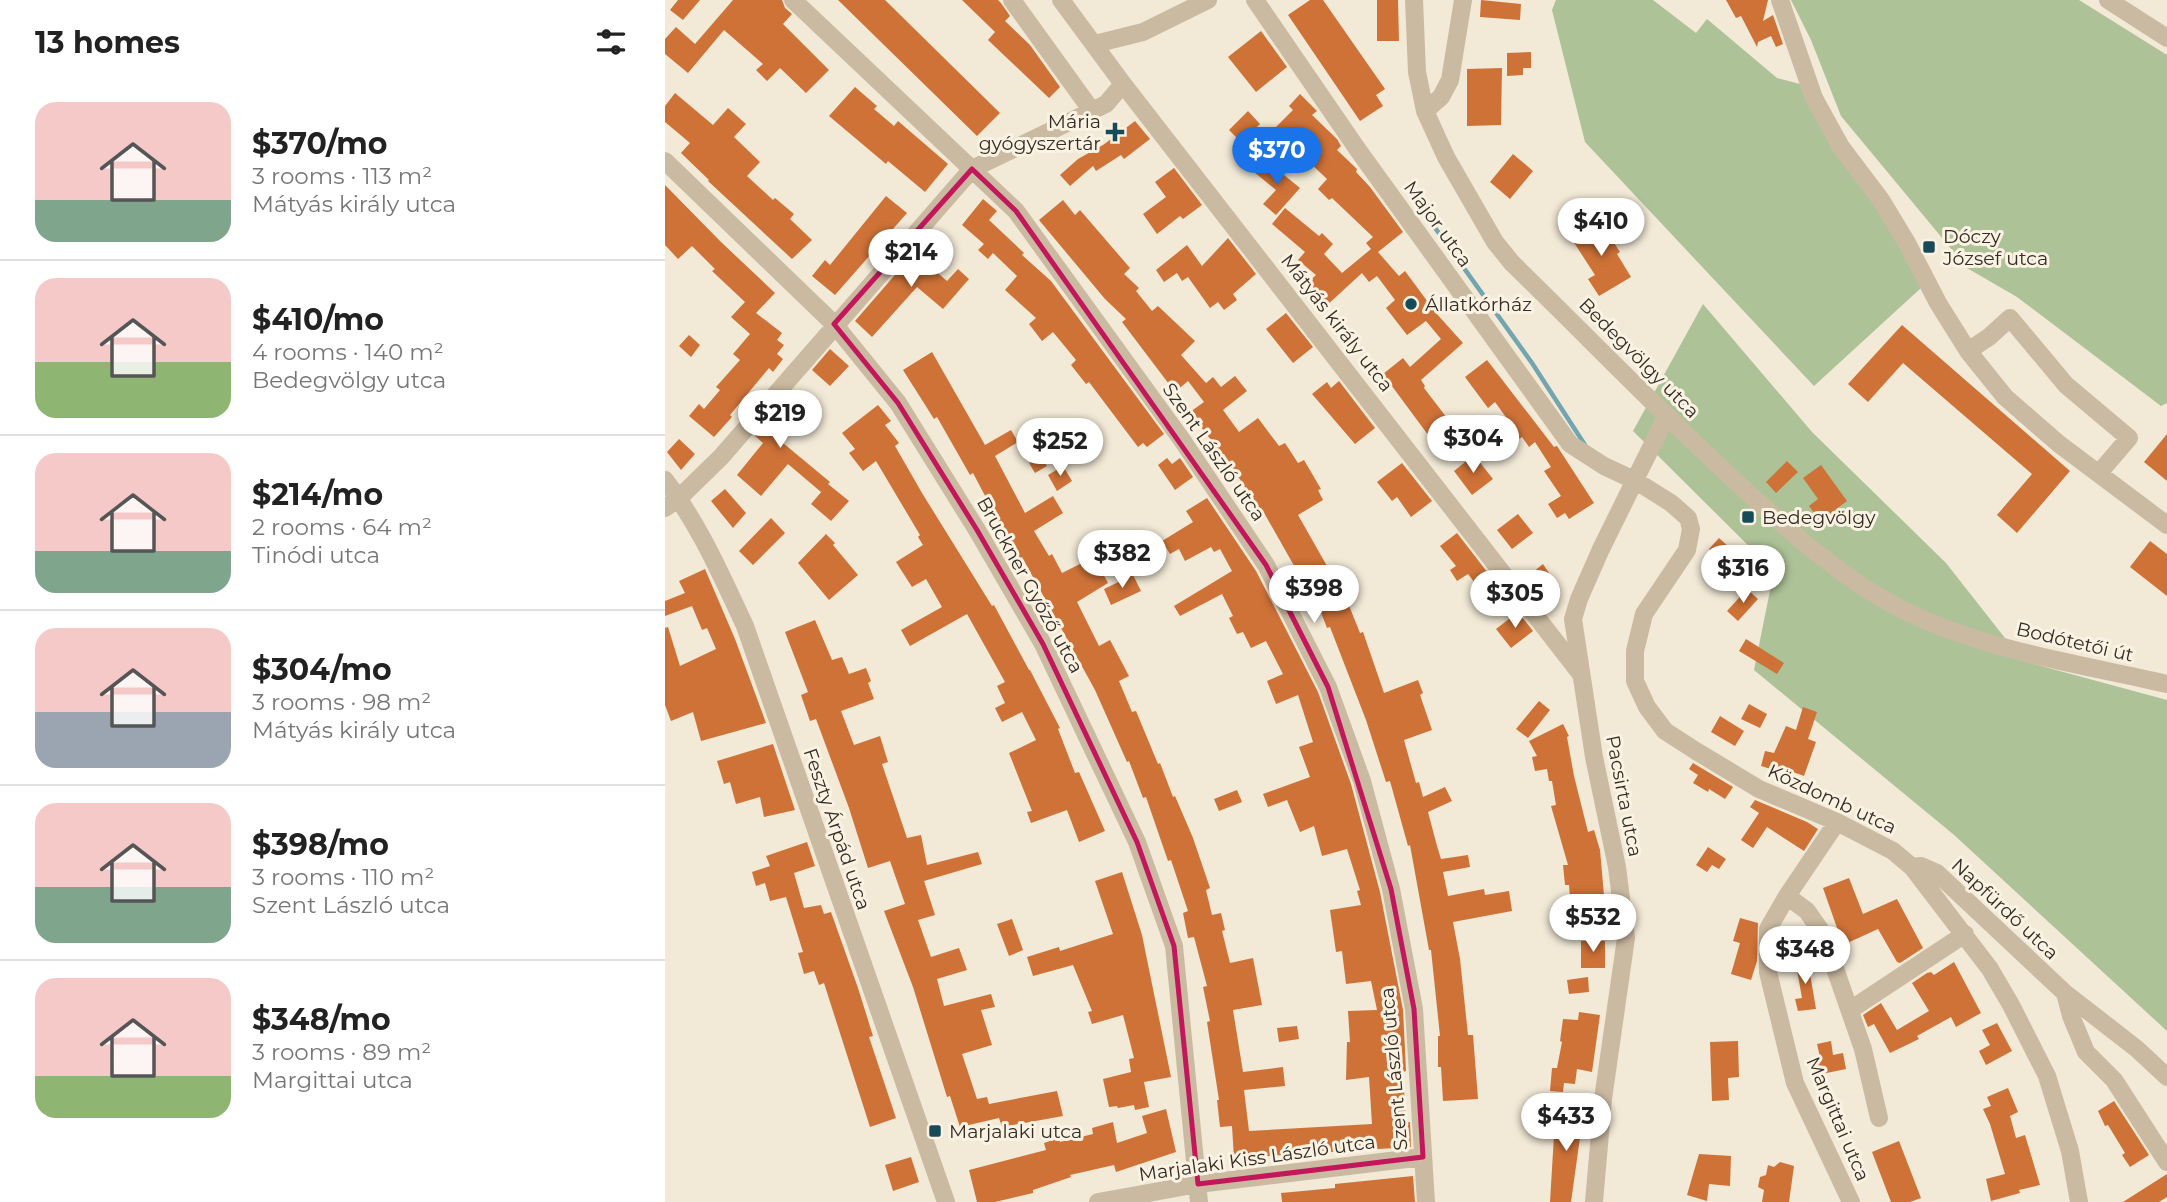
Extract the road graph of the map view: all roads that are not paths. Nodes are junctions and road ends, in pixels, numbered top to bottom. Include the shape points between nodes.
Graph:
1 (793, 0) edge
2 (1012, 0) edge
3 (1061, 0) edge
4 (1208, 0) edge
5 (1255, 0) edge
6 (1414, 0) edge
7 (1464, 0) edge
8 (1780, 0) edge
9 (2108, 0) edge
10 (2167, 38) edge
11 (1095, 44) junction
12 (1123, 84) junction
13 (1092, 111) junction
14 (1425, 111) junction
15 (665, 161) edge
16 (972, 169) junction
17 (834, 324) junction
18 (1968, 351) junction
19 (1667, 417) junction
20 (2099, 473) junction
21 (665, 480) edge
22 (1636, 481) junction
23 (672, 503) edge
24 (2167, 525) edge
25 (1974, 640) joint
26 (1580, 673) junction
27 (2167, 684) edge
28 (1837, 822) junction
29 (1912, 867) junction
30 (1787, 896) junction
31 (1965, 934) junction
32 (2065, 993) junction
33 (1850, 1010) junction
34 (2167, 1077) edge
35 (1879, 1118) dead end
36 (1423, 1157) junction
37 (2167, 1162) edge
38 (1198, 1184) junction
39 (946, 1202) edge
40 (1098, 1202) edge
41 (1199, 1202) edge
42 (1426, 1202) edge
43 (1594, 1202) edge
44 (1851, 1202) edge
45 (2079, 1202) edge

1 - 16 street, Szent László utca
2 - 13 street
3 - 11 street, Mátyás király utca
4 - 11 street via 1143,32
5 - 22 street, Major utca via 1570,444
6 - 14 street, Bedegvölgy utca via 1417,72
7 - 14 street via 1450,80 1441,97
8 - 18 street via 1814,98 1881,200
9 - 10 street
11 - 12 street, Mátyás király utca
12 - 13 street via 1106,104
12 - 26 street, Mátyás király utca
13 - 16 street
14 - 19 street, Bedegvölgy utca via 1495,242
15 - 17 street, Bruckner Győző utca
16 - 17 street
16 - 36 street, Szent László utca via 1016,211 1182,440 1266,565 1328,687 1362,781 1391,889 1414,1009
17 - 23 street via 721,457
17 - 38 street, Bruckner Győző utca via 898,403 1044,644 1137,842 1174,946
18 - 20 street via 2005,397
18 - 20 street via 2010,318 2066,385 2129,438
19 - 22 street, Pacsirta utca
19 - 25 street, Bedegvölgy utca via 1796,537 1854,581 1906,611
20 - 24 street
21 - 23 street, Feszty Árpád utca
22 - 26 street, Pacsirta utca via 1579,598 1573,619
22 - 28 street, Közdomb utca via 1671,503 1688,518 1691,529 1687,551 1644,614 1635,651 1635,681 1647,707 1665,731 1696,751 1759,789
23 - 39 street, Feszty Árpád utca via 713,558 745,626
25 - 27 street, Bodótetői út
26 - 43 street, Pacsirta utca via 1626,938
28 - 29 street, Közdomb utca via 1893,851
28 - 30 street, Margittai utca
29 - 31 street, Közdomb utca
29 - 32 street, Napfürdő utca via 1937,873
30 - 33 street via 1807,911 1823,934
30 - 44 street, Margittai utca via 1768,929 1768,972 1795,1083
31 - 33 street
31 - 45 street, Közdomb utca via 2011,1005 2047,1076 2070,1151
32 - 34 street, Napfürdő utca
32 - 37 street, Napfürdő utca via 2086,1052 2114,1080
33 - 35 street
36 - 38 street, Marjalaki Kiss László utca
36 - 42 street, Szent László utca
38 - 40 street, Marjalaki Kiss László utca
38 - 41 street, Bruckner Győző utca

